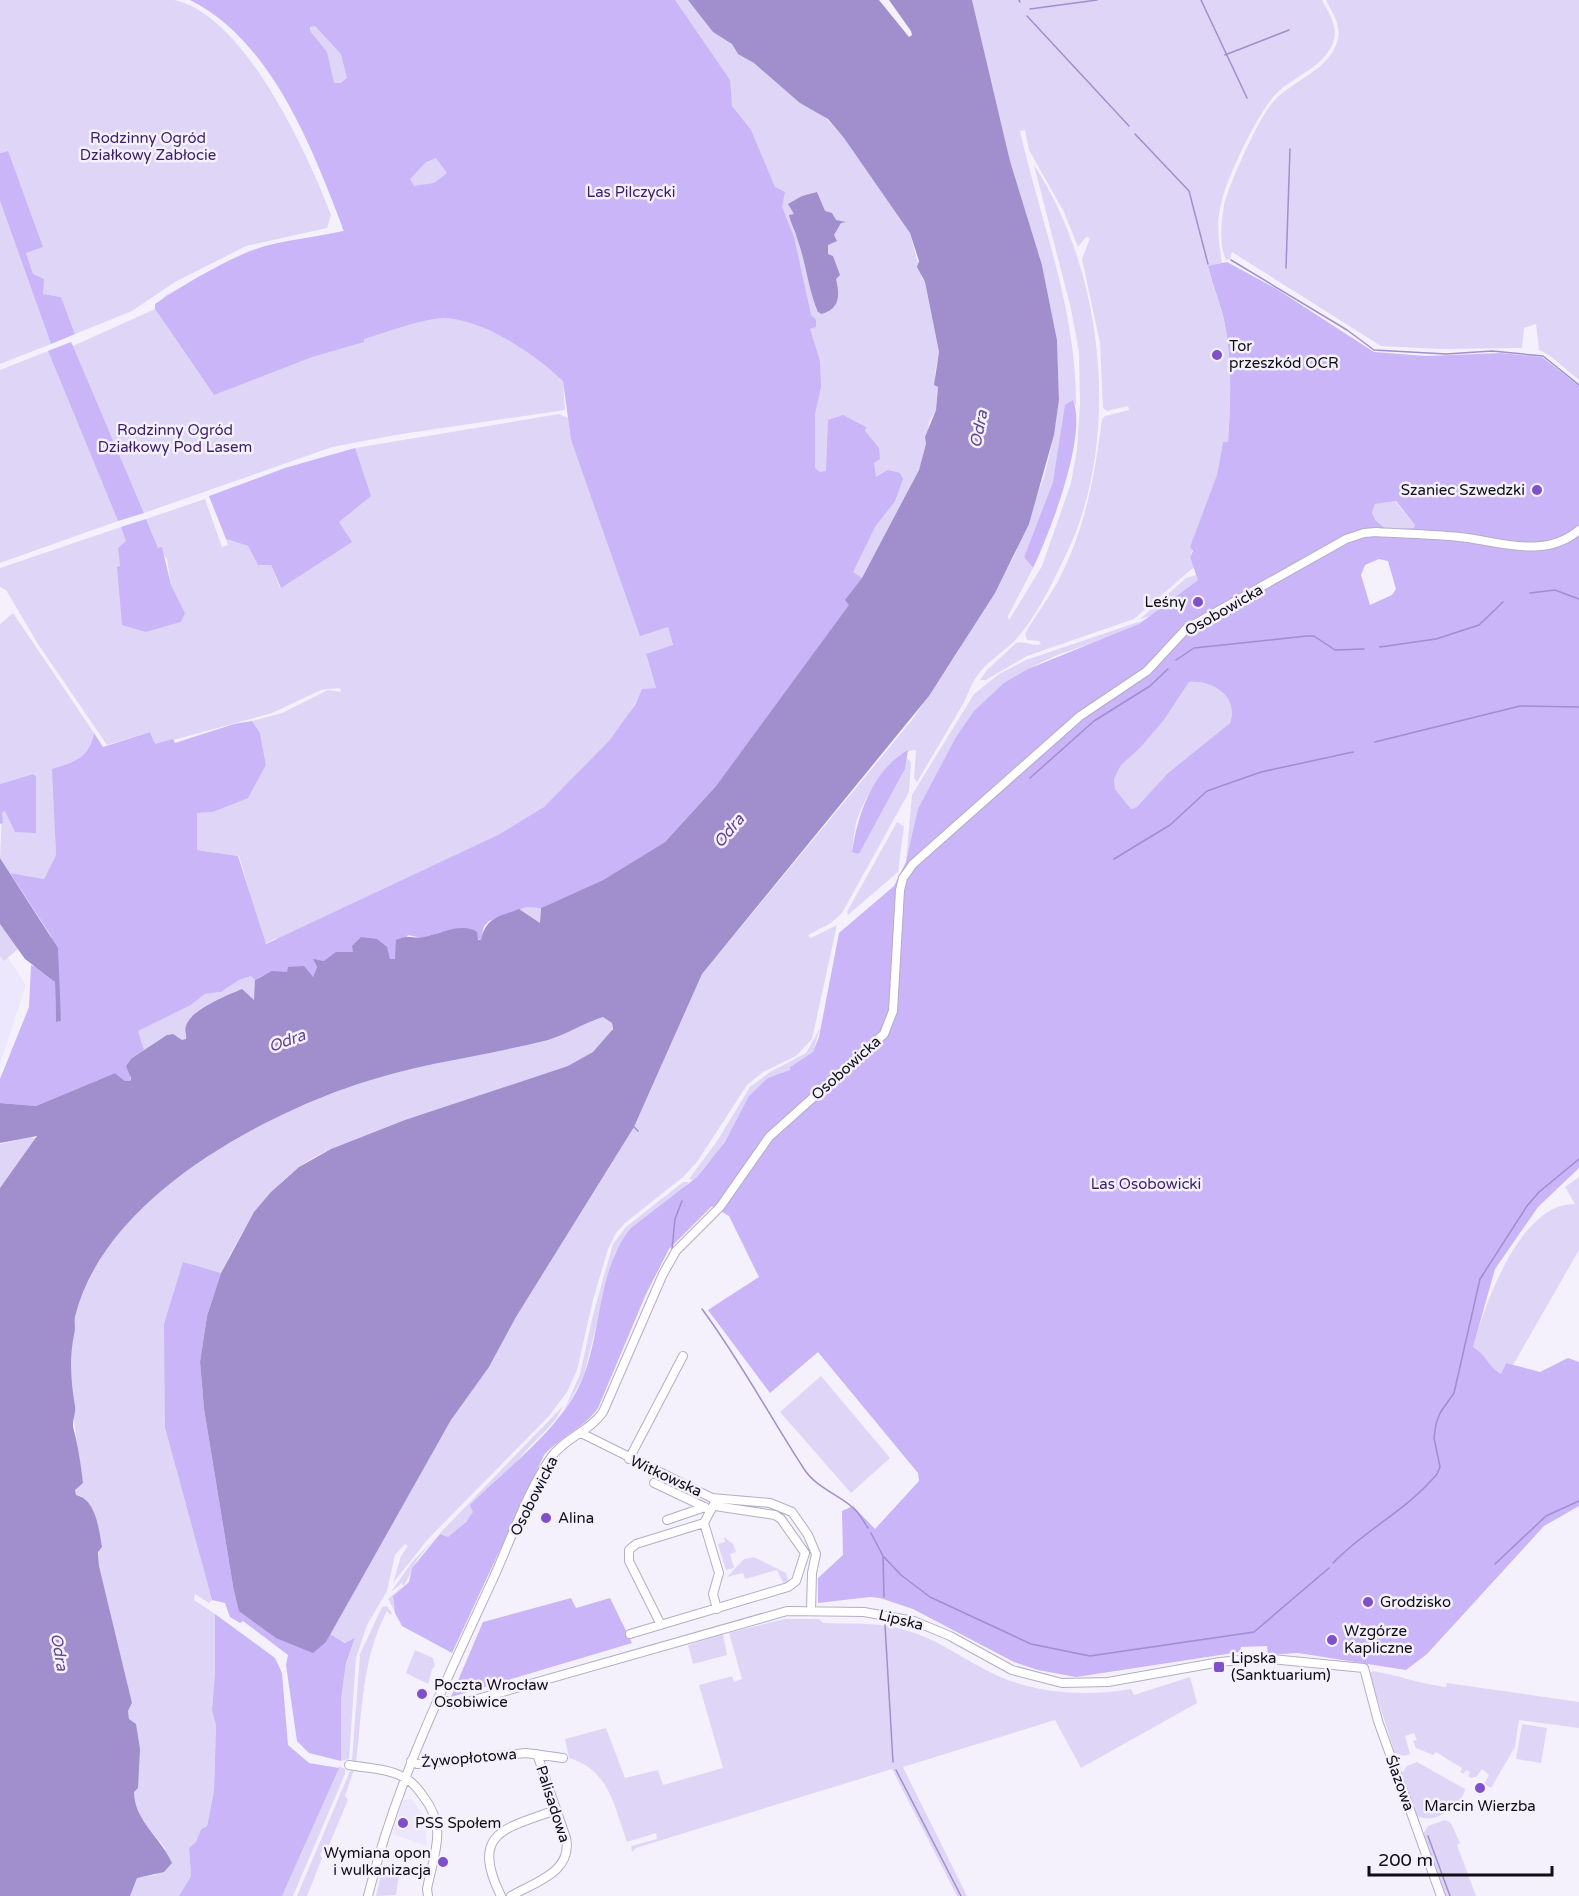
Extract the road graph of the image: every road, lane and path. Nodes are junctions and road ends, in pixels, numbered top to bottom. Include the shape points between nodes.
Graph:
1 (1579, 530) edge
2 (683, 1356) dead end
3 (581, 1433) junction
4 (629, 1459) junction
5 (654, 1484) dead end
6 (712, 1505) junction
7 (667, 1520) dead end
8 (704, 1523) junction
9 (717, 1609) junction
10 (811, 1611) junction
11 (661, 1625) junction
12 (630, 1634) dead end
13 (1364, 1668) joint
14 (438, 1698) junction
15 (537, 1754) junction
16 (563, 1758) dead end
17 (411, 1761) junction
18 (349, 1765) dead end
19 (405, 1777) junction
20 (556, 1810) junction
21 (368, 1896) edge
22 (428, 1896) edge
23 (501, 1896) edge
24 (511, 1896) edge
25 (1441, 1896) edge

1 - 3 street, Osobowicka via 1559,541 1531,548 1458,537 1376,532 1346,539 1186,629 1147,670 1080,716 917,861 903,878 900,890 892,1011 884,1034 769,1137 720,1207 676,1251 606,1406
2 - 4 street
3 - 4 street, Witkowska
3 - 14 street, Osobowicka via 557,1451 543,1471
4 - 6 street, Witkowska
5 - 6 street
6 - 7 street
6 - 8 street
6 - 9 street via 775,1515 806,1553 791,1586
6 - 10 street, Witkowska via 770,1503 796,1516 816,1554
8 - 9 street via 719,1573 713,1594
8 - 11 street via 636,1544 629,1550 629,1561
9 - 11 street
10 - 13 street, Lipska via 873,1613 915,1621 1012,1670 1062,1683 1108,1682 1261,1658
10 - 14 street, Lipska via 771,1614 461,1703
11 - 12 street
13 - 25 street, Ślazowa via 1378,1721
14 - 17 street, Osobowicka
15 - 16 street, Żywopłotowa
15 - 17 street, Żywopłotowa via 417,1764
15 - 20 street, Palisadowa
17 - 19 street, Osobowicka
18 - 19 street
19 - 21 street, Osobowicka
19 - 22 street via 429,1803 438,1824
20 - 23 street via 496,1835 490,1870
20 - 24 street, Palisadowa via 567,1845 565,1861

